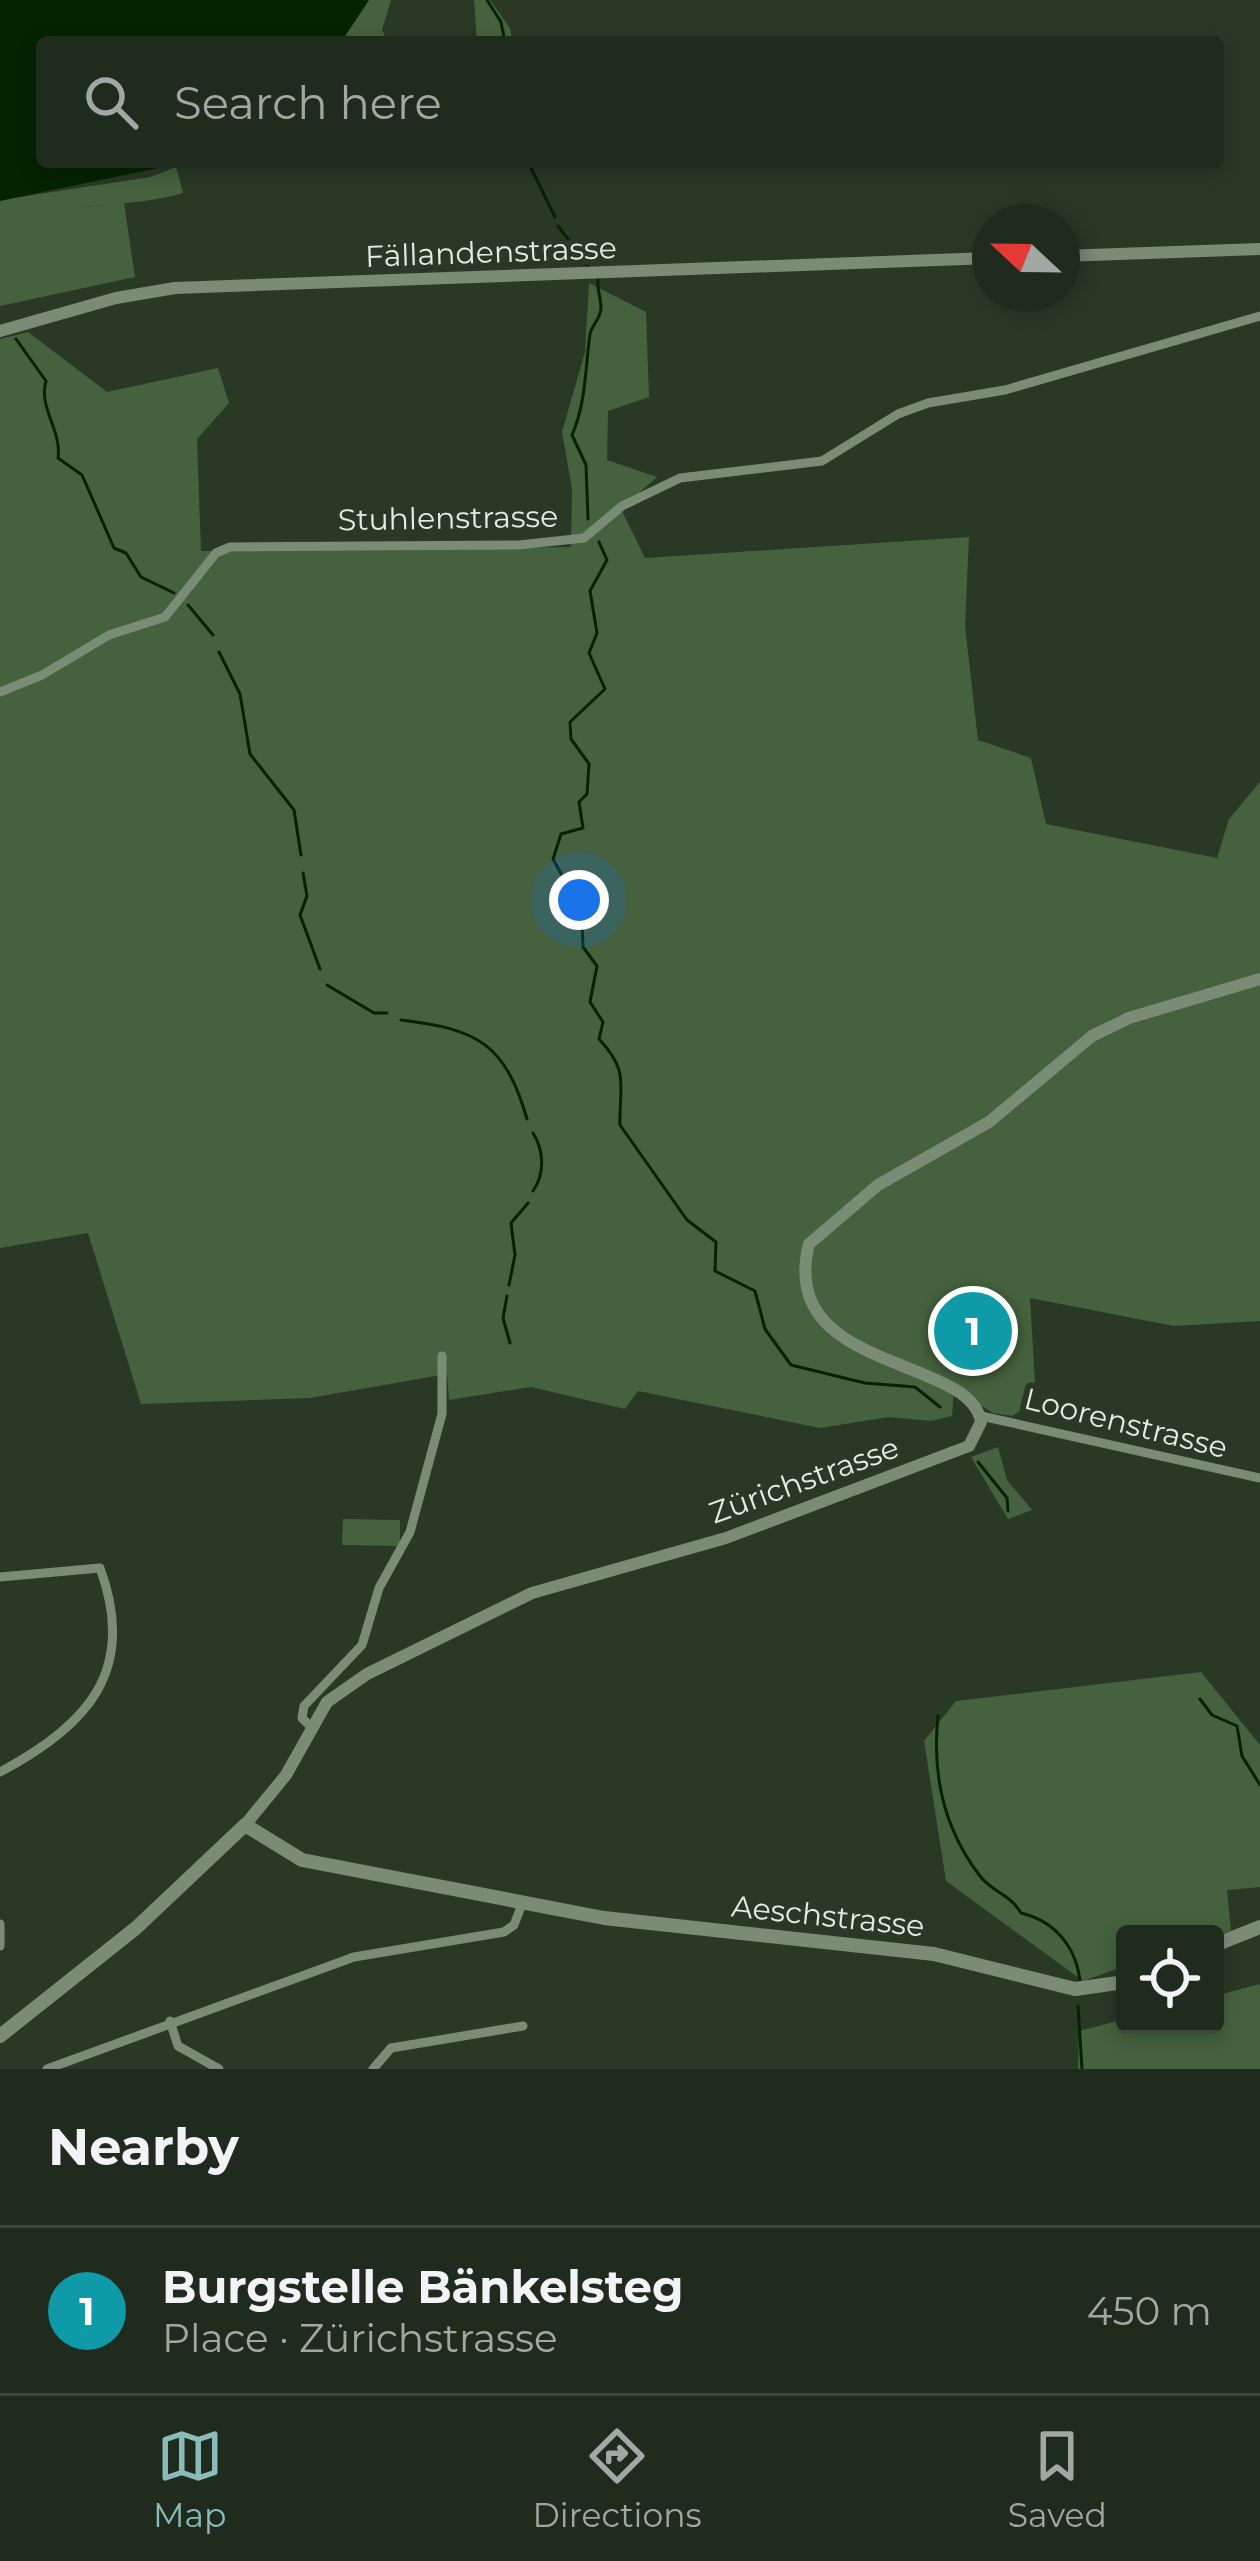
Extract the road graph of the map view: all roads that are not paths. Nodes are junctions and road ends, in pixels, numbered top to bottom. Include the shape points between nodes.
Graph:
1 (1260, 249) edge
2 (1080, 255) edge
3 (972, 259) edge
4 (1260, 316) edge
5 (0, 331) edge
6 (0, 692) edge
7 (1260, 979) edge
8 (442, 1356) dead end
9 (981, 1416) junction
10 (1260, 1478) edge
11 (0, 1577) edge
12 (310, 1726) junction
13 (2, 1766) edge
14 (245, 1825) junction
15 (522, 1904) junction
16 (0, 1924) edge
17 (1260, 1927) edge
18 (1224, 1941) edge
19 (0, 1946) edge
20 (1116, 1983) edge
21 (170, 2021) junction
22 (523, 2026) dead end
23 (0, 2036) edge
24 (77, 2055) junction
25 (47, 2069) edge
26 (82, 2069) edge
27 (219, 2069) edge
28 (373, 2069) edge

1 - 2 street
3 - 5 street, Fällandenstrasse via 175,288
4 - 6 street, Stuhlenstrasse via 1005,390 928,403 822,461 680,478 622,506 584,538 230,548 204,566 165,616 109,634
7 - 9 street via 1092,1036 989,1122 878,1185 809,1244 806,1274 831,1329 849,1345 970,1399
8 - 12 street via 442,1414 410,1532 379,1588 362,1645 304,1706
9 - 10 street, Loorenstrasse
9 - 12 street, Zürichstrasse via 969,1446 831,1503 509,1602 346,1685
11 - 13 street via 100,1568 112,1640 100,1689 67,1732
12 - 14 street, Zürichstrasse via 286,1775
14 - 15 main road, Aeschstrasse via 302,1860
14 - 23 main road, Zürichstrasse via 136,1928
15 - 20 main road, Aeschstrasse via 934,1954 1075,1989
15 - 21 street via 504,1932 365,1954
16 - 19 street
17 - 18 main road
21 - 24 street
21 - 27 street via 178,2045
22 - 28 street via 391,2048
24 - 25 street
24 - 26 street

